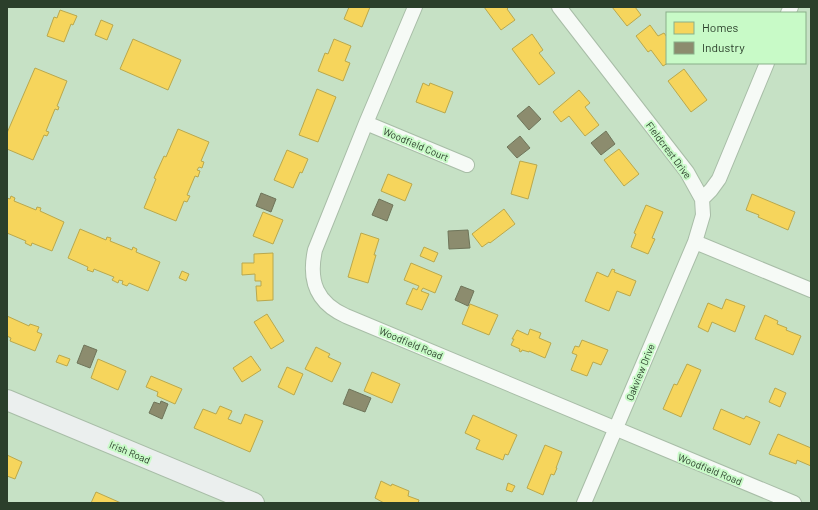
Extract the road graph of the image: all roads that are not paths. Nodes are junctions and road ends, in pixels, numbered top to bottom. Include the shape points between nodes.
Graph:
1 (415, 7) edge
2 (559, 7) edge
3 (767, 64) edge
4 (366, 123) junction
5 (467, 165) dead end
6 (702, 199) junction
7 (695, 242) junction
8 (811, 290) edge
9 (7, 400) edge
10 (616, 429) junction
11 (254, 503) edge
12 (584, 503) edge
13 (794, 503) edge

1 - 4 street, Woodfield Road
2 - 6 street, Fieldcrest Drive via 687,172
3 - 6 street via 719,179
4 - 5 street, Woodfield Court
4 - 10 street, Woodfield Road via 324,225 312,263 315,286 326,305 346,316
6 - 7 street, Fieldcrest Drive via 703,215
7 - 8 street
7 - 10 street, Oakview Drive
9 - 11 street, Irish Road
10 - 12 street, Oakview Drive
10 - 13 street, Woodfield Road

